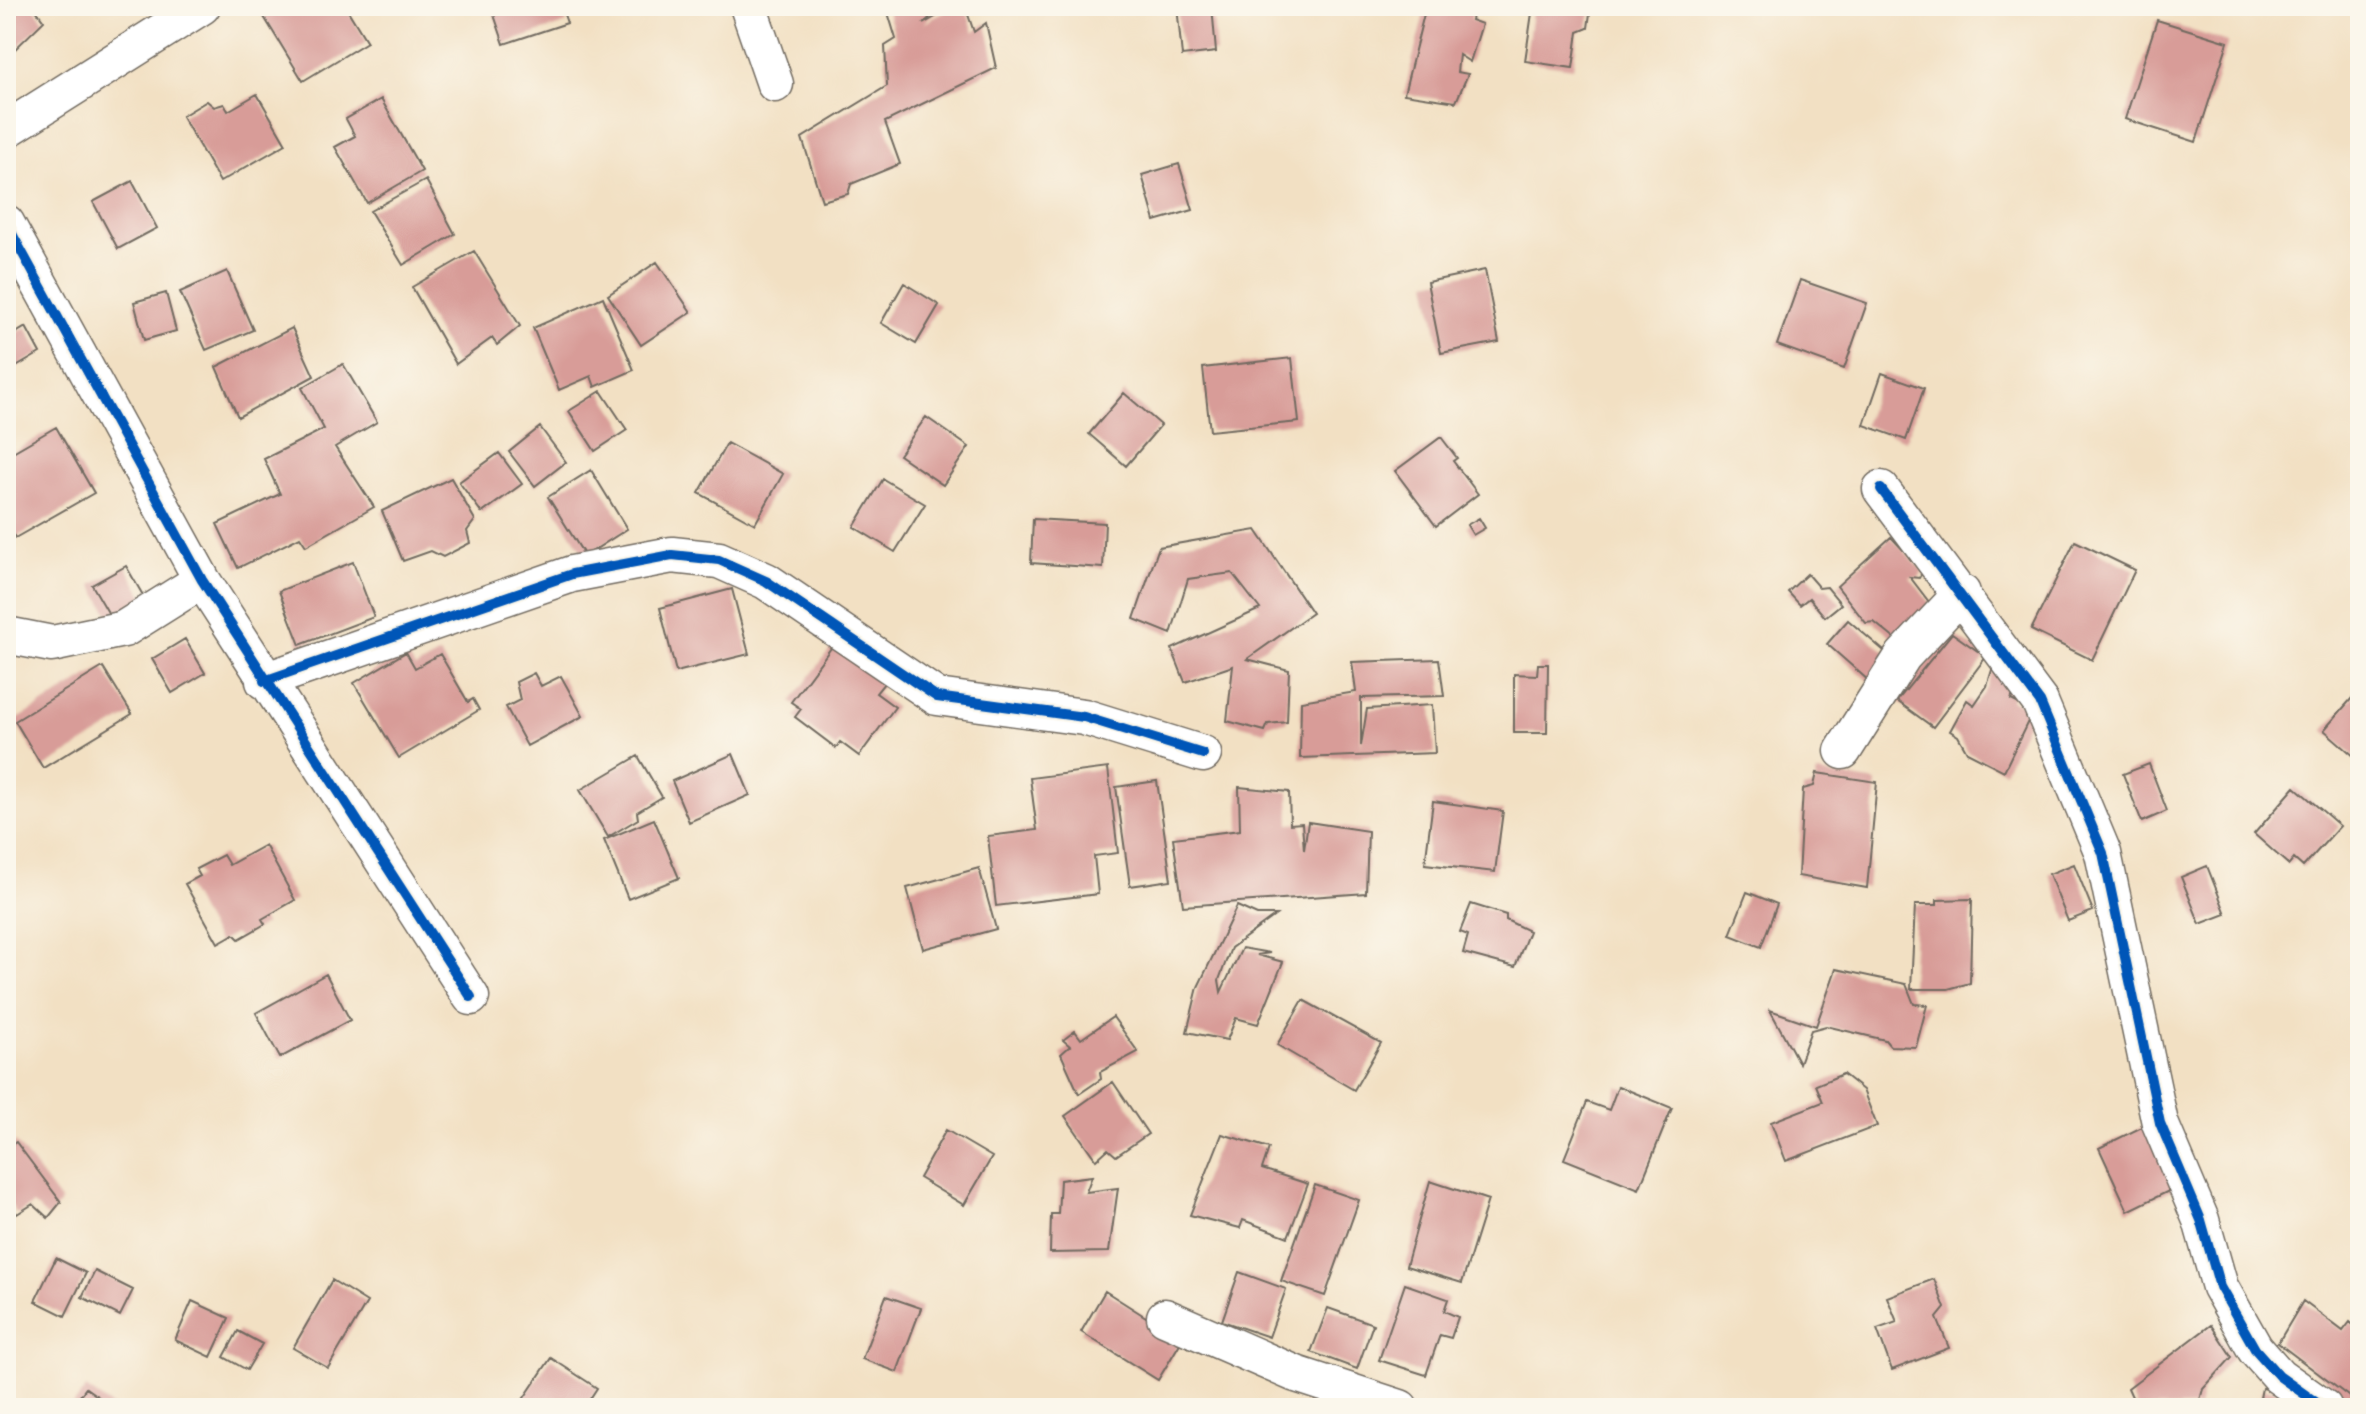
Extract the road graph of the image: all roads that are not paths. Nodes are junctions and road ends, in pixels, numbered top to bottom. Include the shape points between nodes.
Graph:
1 (202, 6) edge
2 (748, 6) edge
3 (775, 84) dead end
4 (6, 130) edge
5 (6, 223) edge
6 (1881, 489) dead end
7 (202, 580) junction
8 (1962, 593) junction
9 (6, 635) edge
10 (264, 681) junction
11 (1843, 751) dead end
12 (1203, 754) dead end
13 (471, 997) dead end
14 (1165, 1317) dead end
15 (1400, 1408) edge
16 (2324, 1408) edge

1 - 4 street
2 - 3 street
5 - 7 street
6 - 8 street
7 - 9 street via 124,629 52,644
7 - 10 street
8 - 11 street via 1903,656
8 - 16 street via 2040,702 2103,853 2160,1123 2201,1220 2220,1287 2263,1358
10 - 12 street via 572,574 672,555 719,560 766,581 937,697 1084,717
10 - 13 street
14 - 15 street via 1296,1374

